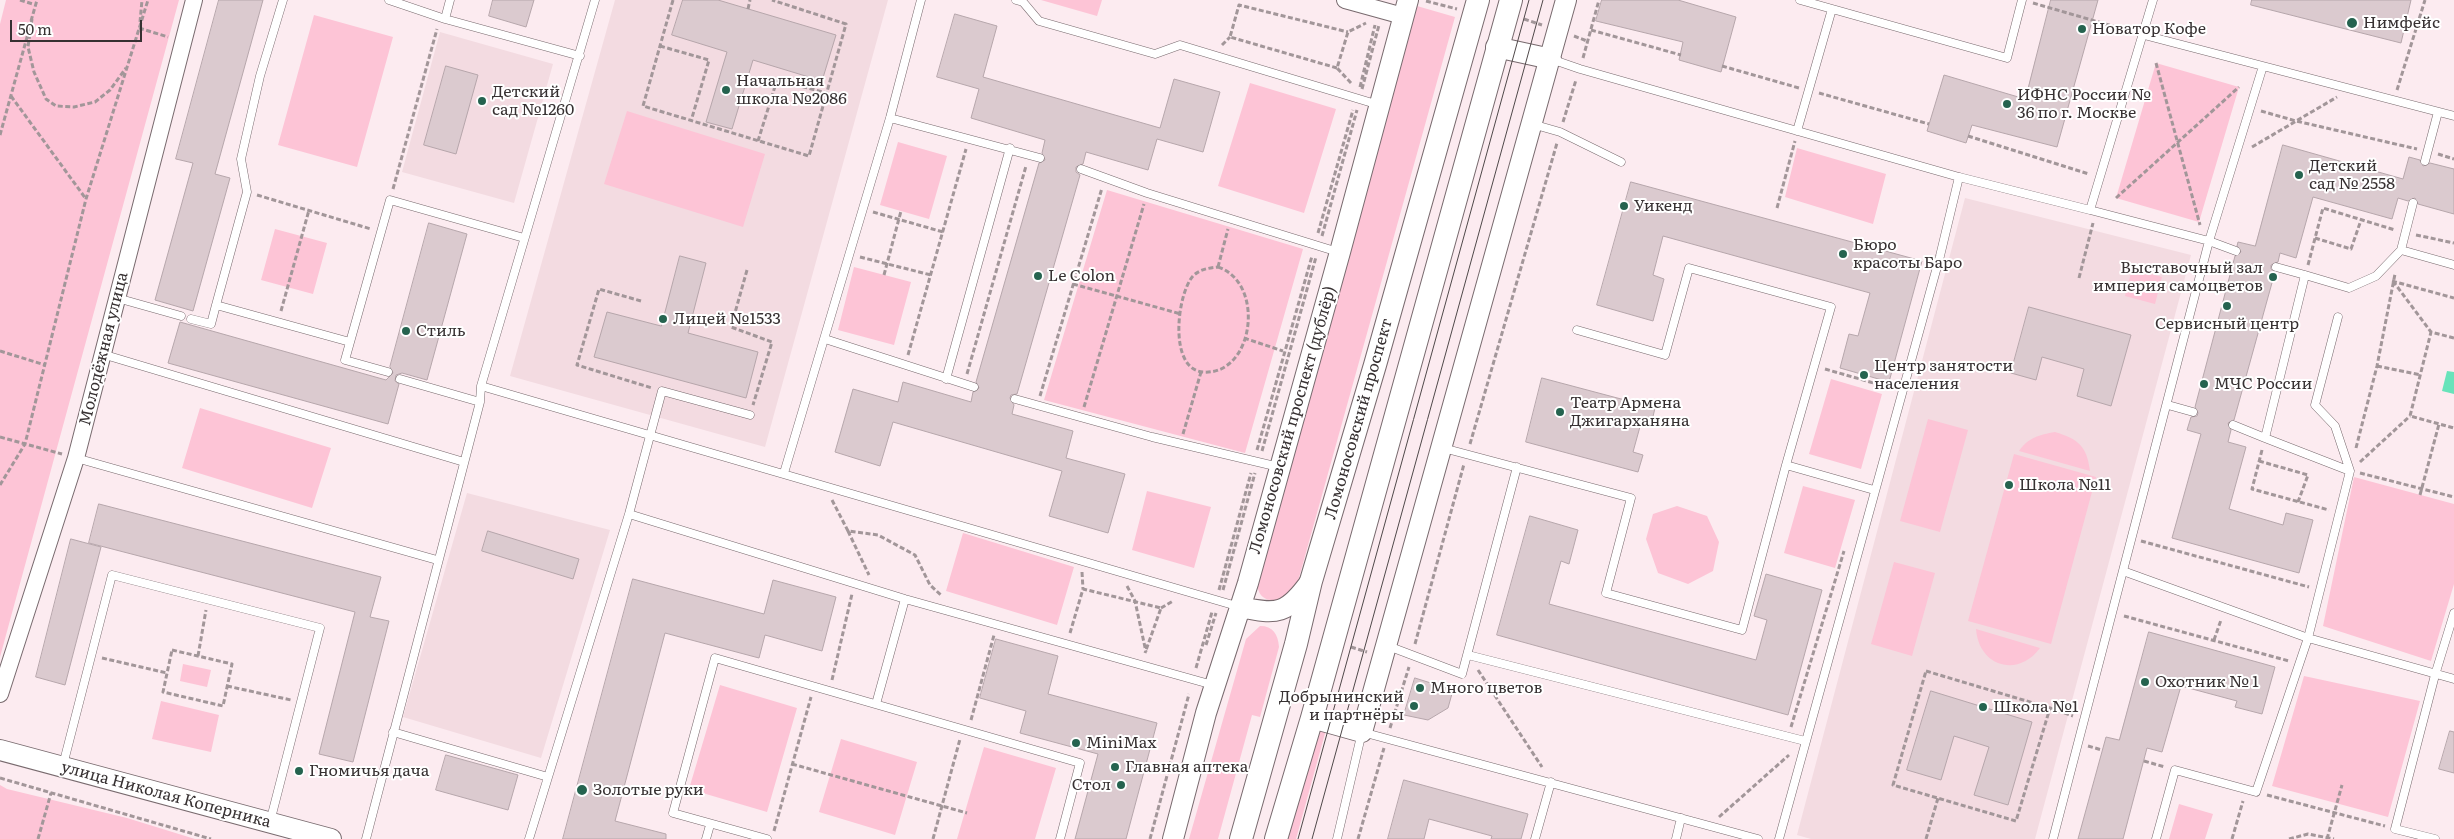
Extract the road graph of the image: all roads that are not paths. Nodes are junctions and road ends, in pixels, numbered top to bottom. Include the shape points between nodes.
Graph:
1 (194, 0) edge
2 (283, 0) edge
3 (389, 0) edge
4 (450, 0) edge
5 (595, 0) edge
6 (921, 0) edge
7 (1016, 0) edge
8 (1345, 0) edge
9 (1478, 0) edge
10 (1511, 0) edge
11 (1566, 0) edge
12 (1800, 0) edge
13 (2022, 0) edge
14 (2153, 0) edge
15 (1405, 8) edge
16 (1832, 9) junction
17 (443, 17) junction
18 (2144, 35) junction
19 (1496, 46) junction
20 (580, 56) junction
21 (1551, 59) junction
22 (2263, 66) junction
23 (1379, 105) junction
24 (2438, 112) junction
25 (2454, 116) edge
26 (890, 118) junction
27 (1532, 124) junction
28 (1797, 131) junction
29 (1436, 147) junction
30 (1010, 148) junction
31 (1467, 155) junction
32 (1040, 158) dead end
33 (2425, 161) dead end
34 (1621, 162) dead end
35 (1082, 169) dead end
36 (1959, 177) junction
37 (2413, 203) dead end
38 (2093, 213) junction
39 (524, 238) junction
40 (2209, 241) junction
41 (2401, 250) junction
42 (2236, 251) dead end
43 (1340, 252) junction
44 (2454, 265) edge
45 (2276, 267) dead end
46 (2305, 275) junction
47 (117, 298) junction
48 (216, 304) junction
49 (182, 316) dead end
50 (2338, 317) dead end
51 (191, 318) dead end
52 (1577, 330) dead end
53 (825, 339) junction
54 (350, 342) junction
55 (102, 354) junction
56 (388, 372) dead end
57 (946, 379) junction
58 (400, 380) dead end
59 (481, 386) junction
60 (974, 387) dead end
61 (1016, 399) dead end
62 (480, 402) junction
63 (2168, 405) junction
64 (2194, 412) dead end
65 (750, 415) road end
66 (2233, 424) dead end
67 (651, 434) junction
68 (2265, 438) junction
69 (1441, 447) junction
70 (76, 458) junction
71 (464, 462) junction
72 (1786, 465) junction
73 (1279, 467) junction
74 (1516, 467) junction
75 (2350, 471) junction
76 (784, 473) junction
77 (1874, 490) junction
78 (629, 514) junction
79 (437, 560) junction
80 (2123, 571) junction
81 (1311, 581) junction
82 (905, 599) junction
83 (1240, 607) junction
84 (2454, 613) edge
85 (1301, 624) junction
86 (1336, 632) junction
87 (2308, 638) junction
88 (1386, 646) junction
89 (1468, 655) junction
90 (2435, 675) junction
91 (2454, 679) edge
92 (1205, 683) junction
93 (0, 694) edge
94 (876, 704) junction
95 (1312, 718) junction
96 (393, 732) junction
97 (1362, 732) junction
98 (1805, 741) junction
99 (0, 750) edge
100 (63, 767) junction
101 (548, 777) junction
102 (1551, 782) junction
103 (1681, 818) junction
104 (270, 823) junction
105 (710, 825) junction
106 (326, 838) edge
107 (366, 839) edge
108 (529, 839) edge
109 (706, 839) edge
110 (767, 839) edge
111 (1060, 839) edge
112 (1173, 839) edge
113 (1241, 839) edge
114 (1276, 839) edge
115 (1337, 839) edge
116 (1535, 839) edge
117 (1676, 839) edge
118 (1758, 839) edge
119 (1780, 839) edge
120 (2053, 839) edge
121 (2156, 839) edge
122 (2435, 839) edge

1 - 47 street, Молодёжная улица
2 - 48 lane via 260,76 241,159 247,192
3 - 17 lane
4 - 17 lane
5 - 20 lane
6 - 26 lane
7 - 23 lane via 1022,2 1039,21 1146,52 1155,54 1180,45
8 - 15 street via 1383,10
9 - 29 main road, Ломоносовский проспект
10 - 19 main road, Ломоносовский проспект
11 - 21 street
12 - 16 lane
13 - 16 lane via 2008,58
14 - 18 lane
15 - 23 street, Ломоносовский проспект (дублёр)
16 - 28 lane
17 - 20 lane
18 - 22 lane
18 - 38 lane via 2100,178
19 - 21 street
19 - 31 main road, Ломоносовский проспект
20 - 39 lane
21 - 27 street
21 - 28 lane
22 - 24 lane
22 - 40 lane
23 - 43 street, Ломоносовский проспект (дублёр)
24 - 25 lane
24 - 33 lane
26 - 30 lane
26 - 53 lane
27 - 34 lane via 1560,132
27 - 69 street
28 - 36 lane
29 - 31 main road via 1444,140 1454,139 1463,144
29 - 81 main road, Ломоносовский проспект
30 - 32 lane
30 - 57 lane
31 - 86 main road, Ломоносовский проспект
35 - 43 lane via 1147,193
36 - 38 lane
36 - 77 lane
37 - 41 lane
38 - 40 lane
39 - 54 lane via 390,200
39 - 59 lane
40 - 42 lane
40 - 63 lane
41 - 44 lane
41 - 46 lane via 2376,276 2349,288
43 - 73 street, Ломоносовский проспект (дублёр)
45 - 46 lane
46 - 68 lane
47 - 49 lane
47 - 55 street, Молодёжная улица
48 - 51 lane via 211,324
48 - 54 lane
50 - 75 lane via 2315,405 2335,426
52 - 72 lane via 1664,355 1689,268 1831,307
53 - 57 lane
53 - 76 lane
54 - 56 lane via 345,360
55 - 70 street, Молодёжная улица
55 - 71 lane
57 - 60 lane
58 - 62 lane
59 - 62 lane
59 - 67 lane
61 - 73 lane via 1180,444
62 - 71 lane
63 - 64 lane
63 - 80 lane
65 - 67 lane via 662,391
66 - 68 lane
67 - 76 lane
67 - 78 lane
68 - 75 lane
69 - 74 lane
69 - 88 street
70 - 79 lane
70 - 93 street, Молодёжная улица
71 - 79 lane
72 - 74 lane via 1742,630 1606,593 1631,498
72 - 77 lane
73 - 83 street, Ломоносовский проспект (дублёр)
74 - 89 lane
75 - 87 lane
76 - 83 lane
77 - 98 lane
78 - 82 lane
78 - 101 lane
79 - 96 lane
80 - 87 lane
80 - 120 lane
81 - 83 street via 1295,602 1284,609 1265,612
81 - 85 main road, Ломоносовский проспект
82 - 92 lane
82 - 94 lane
83 - 92 street, Ломоносовский проспект (дублёр)
84 - 90 lane
85 - 86 main road via 1304,636 1315,643 1328,642
85 - 113 main road, Ломоносовский проспект
86 - 95 main road, Ломоносовский проспект
87 - 90 lane
87 - 121 lane via 2256,792 2175,770
88 - 89 lane via 1462,674
88 - 97 street
89 - 98 lane
90 - 91 lane
90 - 122 lane via 2395,829
92 - 112 street, Ломоносовский проспект (дублёр)
94 - 105 lane via 715,658 673,813
94 - 111 lane via 1080,763
95 - 97 street
95 - 114 main road, Ломоносовский проспект
96 - 101 lane
96 - 107 lane
97 - 102 lane
97 - 115 lane
98 - 119 lane
99 - 100 street, улица Николая Коперника
100 - 104 street, улица Николая Коперника
100 - 104 lane via 112,575 320,628
101 - 108 lane
102 - 103 lane
102 - 116 lane
103 - 117 lane
103 - 118 lane
104 - 106 street, улица Николая Коперника
105 - 109 lane
105 - 110 lane

